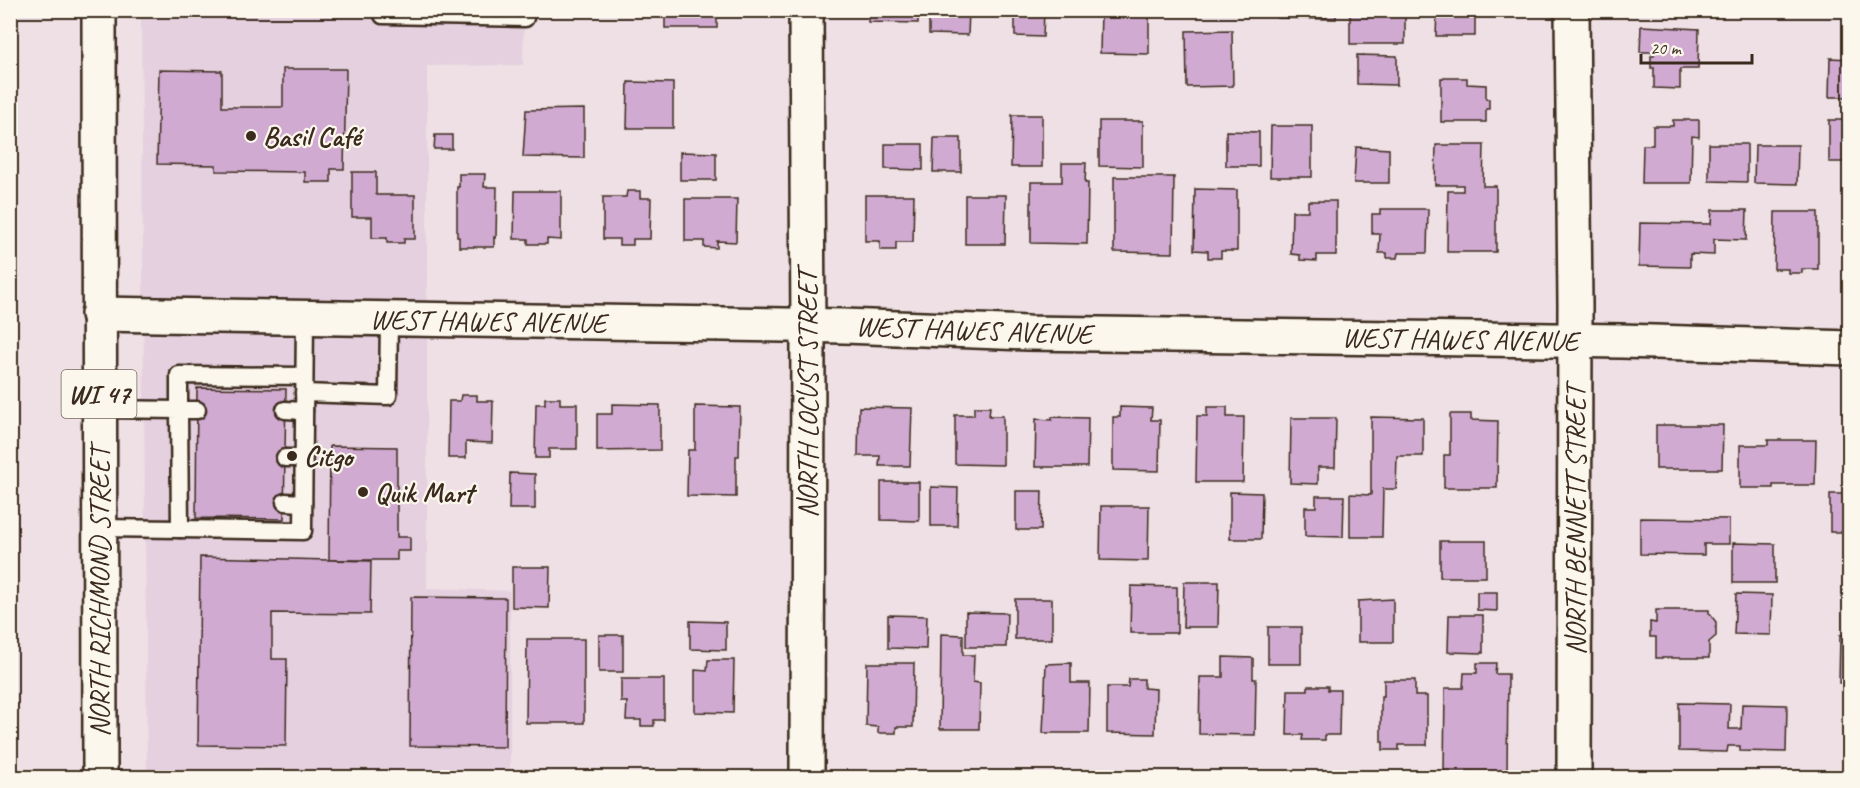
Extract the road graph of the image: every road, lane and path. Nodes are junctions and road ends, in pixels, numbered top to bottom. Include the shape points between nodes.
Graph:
1 (99, 10) edge
2 (381, 10) edge
3 (526, 10) edge
4 (806, 10) edge
5 (1572, 10) edge
6 (437, 13) edge
7 (98, 314) junction
8 (305, 318) junction
9 (389, 319) junction
10 (808, 326) junction
11 (1575, 340) junction
12 (1850, 348) edge
13 (304, 376) junction
14 (304, 393) junction
15 (99, 409) junction
16 (179, 410) junction
17 (197, 410) dead end
18 (285, 410) dead end
19 (304, 411) junction
20 (180, 455) junction
21 (197, 455) dead end
22 (285, 458) dead end
23 (303, 458) junction
24 (285, 502) dead end
25 (303, 503) junction
26 (99, 528) junction
27 (180, 530) junction
28 (100, 777) edge
29 (807, 777) edge
30 (1574, 777) edge

1 - 7 street, NORTH RICHMOND STREET / WI 47
2 - 6 lane via 383,15
3 - 6 lane via 525,18
4 - 10 street, NORTH LOCUST STREET
5 - 11 street, NORTH BENNETT STREET
7 - 8 street, WEST HAWES AVENUE
7 - 15 street, NORTH RICHMOND STREET / WI 47
8 - 9 street, WEST HAWES AVENUE
8 - 13 lane
9 - 10 street, WEST HAWES AVENUE
9 - 14 lane via 388,396
10 - 11 street, WEST HAWES AVENUE
10 - 29 street, NORTH LOCUST STREET
11 - 12 street, WEST HAWES AVENUE
11 - 30 street, NORTH BENNETT STREET
13 - 14 lane
13 - 16 lane via 179,375
14 - 19 lane
15 - 16 lane
15 - 26 street, NORTH RICHMOND STREET / WI 47
16 - 17 lane
16 - 20 lane
18 - 19 lane
19 - 23 lane
20 - 21 lane
20 - 27 lane via 188,502
22 - 23 lane
23 - 25 lane
24 - 25 lane
25 - 27 lane via 303,531
26 - 27 lane
26 - 28 street, NORTH RICHMOND STREET / WI 47

